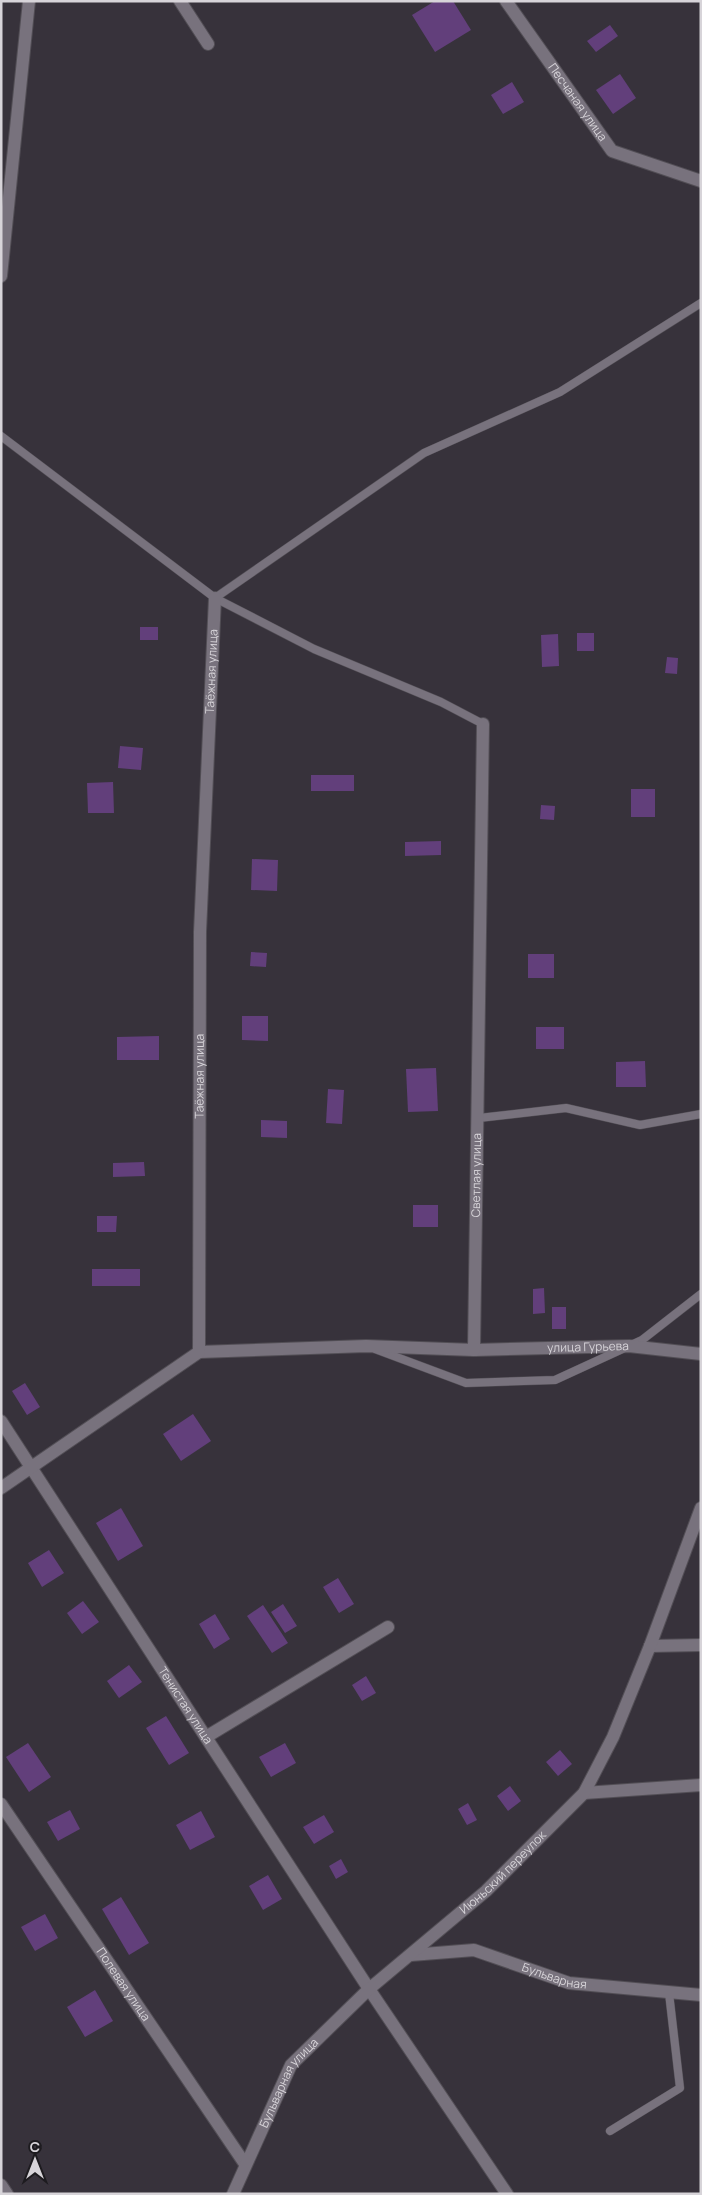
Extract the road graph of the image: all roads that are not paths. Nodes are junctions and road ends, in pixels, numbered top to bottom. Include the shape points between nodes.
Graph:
1 (29, 1) edge
2 (180, 1) edge
3 (506, 1) edge
4 (208, 44) dead end
5 (701, 182) edge
6 (1, 276) edge
7 (701, 303) edge
8 (1, 436) edge
9 (215, 598) junction
10 (484, 724) joint
11 (701, 1114) edge
12 (479, 1118) junction
13 (701, 1294) edge
14 (366, 1346) junction
15 (629, 1346) junction
16 (474, 1350) junction
17 (199, 1352) junction
18 (701, 1354) edge
19 (1, 1421) edge
20 (32, 1468) junction
21 (1, 1488) edge
22 (701, 1508) edge
23 (388, 1628) dead end
24 (701, 1645) edge
25 (650, 1646) junction
26 (206, 1737) junction
27 (701, 1785) edge
28 (584, 1793) junction
29 (1, 1804) edge
30 (411, 1955) junction
31 (368, 1989) junction
32 (669, 1993) junction
33 (701, 1995) edge
34 (610, 2131) dead end
35 (245, 2164) junction
36 (1, 2185) edge
37 (7, 2194) edge
38 (233, 2194) edge
39 (507, 2194) edge

1 - 6 street
2 - 4 street
3 - 5 street, Песчаная улица via 612,151
7 - 9 lane via 560,392 424,453
8 - 9 lane
9 - 10 lane via 314,649 441,702
9 - 17 street, Таёжная улица via 200,932
10 - 12 street, Светлая улица
11 - 12 lane via 640,1124 566,1108
12 - 16 street, Светлая улица
13 - 15 lane via 642,1340
14 - 15 lane via 466,1383 555,1380
14 - 16 street
14 - 17 street
15 - 16 street, улица Гурьева
15 - 18 street, улица Гурьева
17 - 20 street
19 - 20 street, Тенистая улица
20 - 21 street
20 - 26 street, Тенистая улица
22 - 25 street, Июньский переулок
23 - 26 street
24 - 25 street
25 - 28 street, Июньский переулок via 613,1737
26 - 31 street, Тенистая улица
27 - 28 street
28 - 30 street, Июньский переулок via 486,1891
29 - 35 street, Полевая улица
30 - 31 street, Июньский переулок
30 - 32 street, Бульварная via 474,1950 569,1983
31 - 35 street, Бульварная улица via 291,2066
31 - 39 street, Тенистая улица
32 - 33 street, Бульварная
32 - 34 lane via 680,2088
35 - 38 street, Бульварная улица
36 - 37 street

